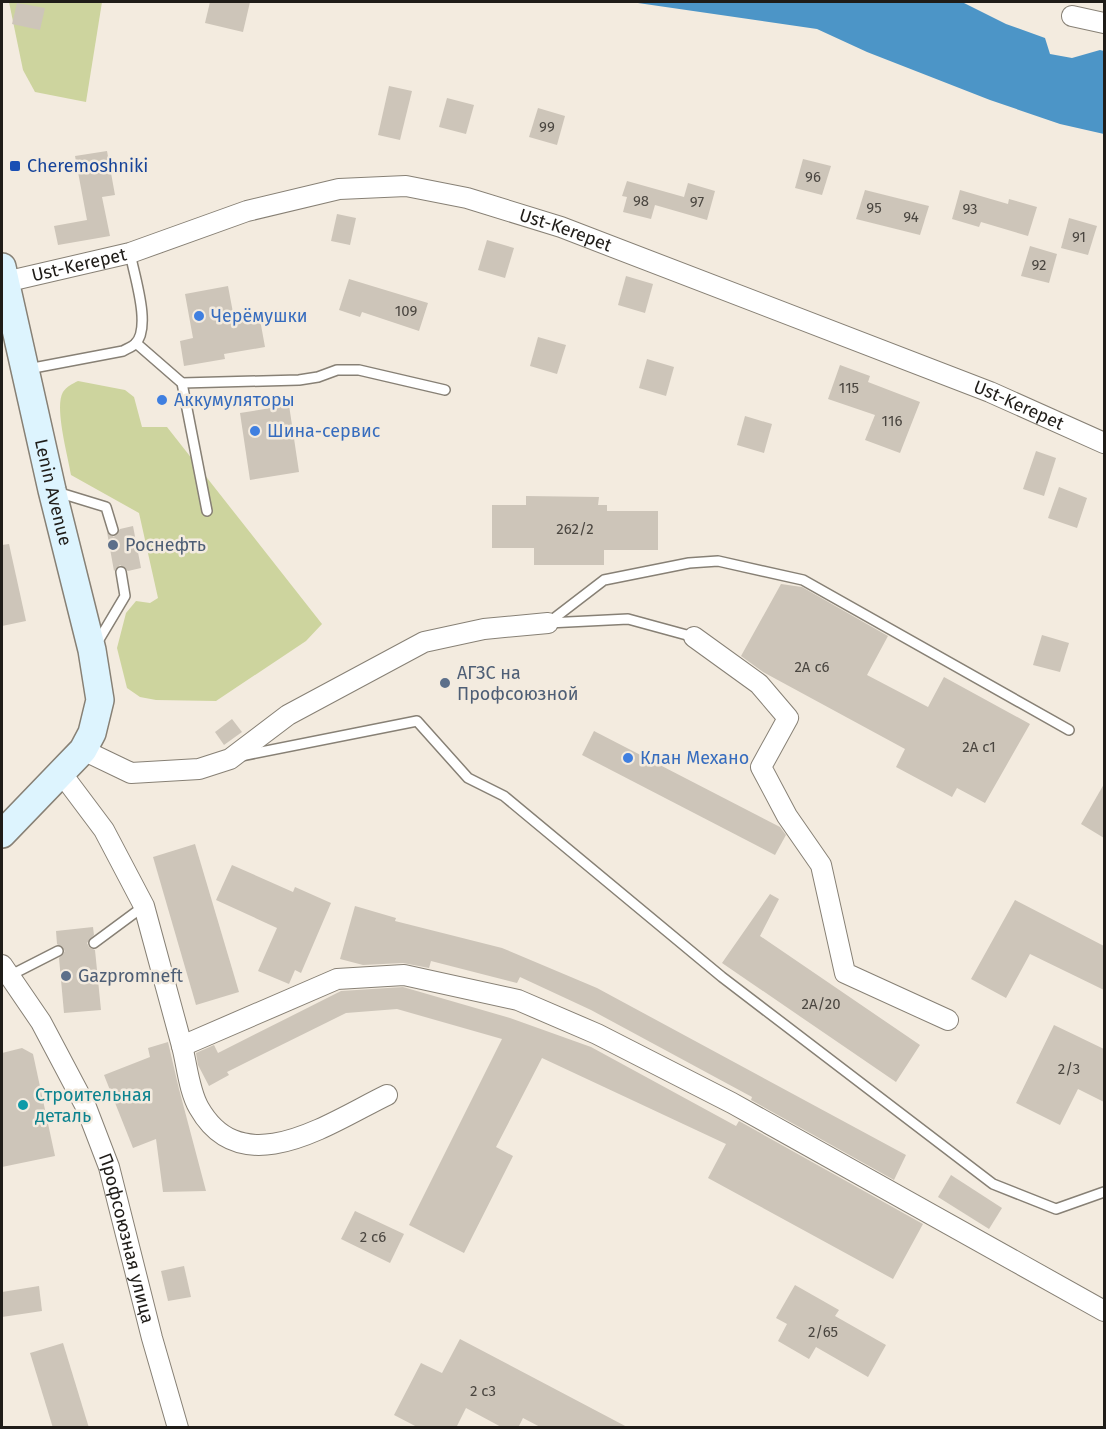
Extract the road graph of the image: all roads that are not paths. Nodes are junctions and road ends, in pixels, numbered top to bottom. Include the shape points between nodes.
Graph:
1 (1072, 16) dead end
2 (1104, 23) edge
3 (130, 253) junction
4 (3, 277) edge
5 (136, 343) junction
6 (25, 370) junction
7 (182, 383) junction
8 (445, 390) dead end
9 (1104, 443) edge
10 (52, 490) junction
11 (207, 511) dead end
12 (113, 530) dead end
13 (121, 572) dead end
14 (548, 623) junction
15 (694, 637) joint
16 (92, 650) junction
17 (1069, 730) dead end
18 (83, 750) junction
19 (230, 759) junction
20 (62, 774) junction
21 (2, 834) edge
22 (144, 906) junction
23 (94, 943) dead end
24 (58, 951) dead end
25 (5, 970) edge
26 (948, 1020) dead end
27 (182, 1046) junction
28 (387, 1095) dead end
29 (1104, 1192) edge
30 (1104, 1311) edge
31 (178, 1428) edge

1 - 2 street
3 - 4 street, Ust-Kerepet
3 - 5 lane via 143,330
3 - 9 street, Ust-Kerepet via 247,211 339,189 406,186 467,198 561,226 990,392
4 - 6 main road, Lenin Avenue
5 - 6 lane via 123,351
5 - 7 lane
6 - 10 main road, Lenin Avenue
7 - 8 lane via 299,380 338,370 359,370
7 - 11 lane
10 - 12 lane via 106,507
10 - 16 main road, Lenin Avenue
13 - 16 lane via 126,596
14 - 15 lane via 628,619
14 - 17 lane via 604,580 718,561 803,580
14 - 19 street via 484,629 424,642 288,715
15 - 26 street via 759,684 788,718 761,767 787,816 821,865 845,972
16 - 18 main road, Lenin Avenue via 99,682 98,716
18 - 19 street via 131,773 199,769
18 - 20 main road
19 - 29 lane via 417,721 468,778 504,796 722,977 993,1184 1056,1209
20 - 21 main road
20 - 22 street via 104,830
22 - 23 lane
22 - 27 street
24 - 25 lane
25 - 31 street, Профсоюзная улица via 41,1022 81,1097 106,1157
27 - 28 street via 198,1107 222,1136 256,1147 289,1142
27 - 30 street via 337,979 404,975 518,1000 597,1034 732,1103

